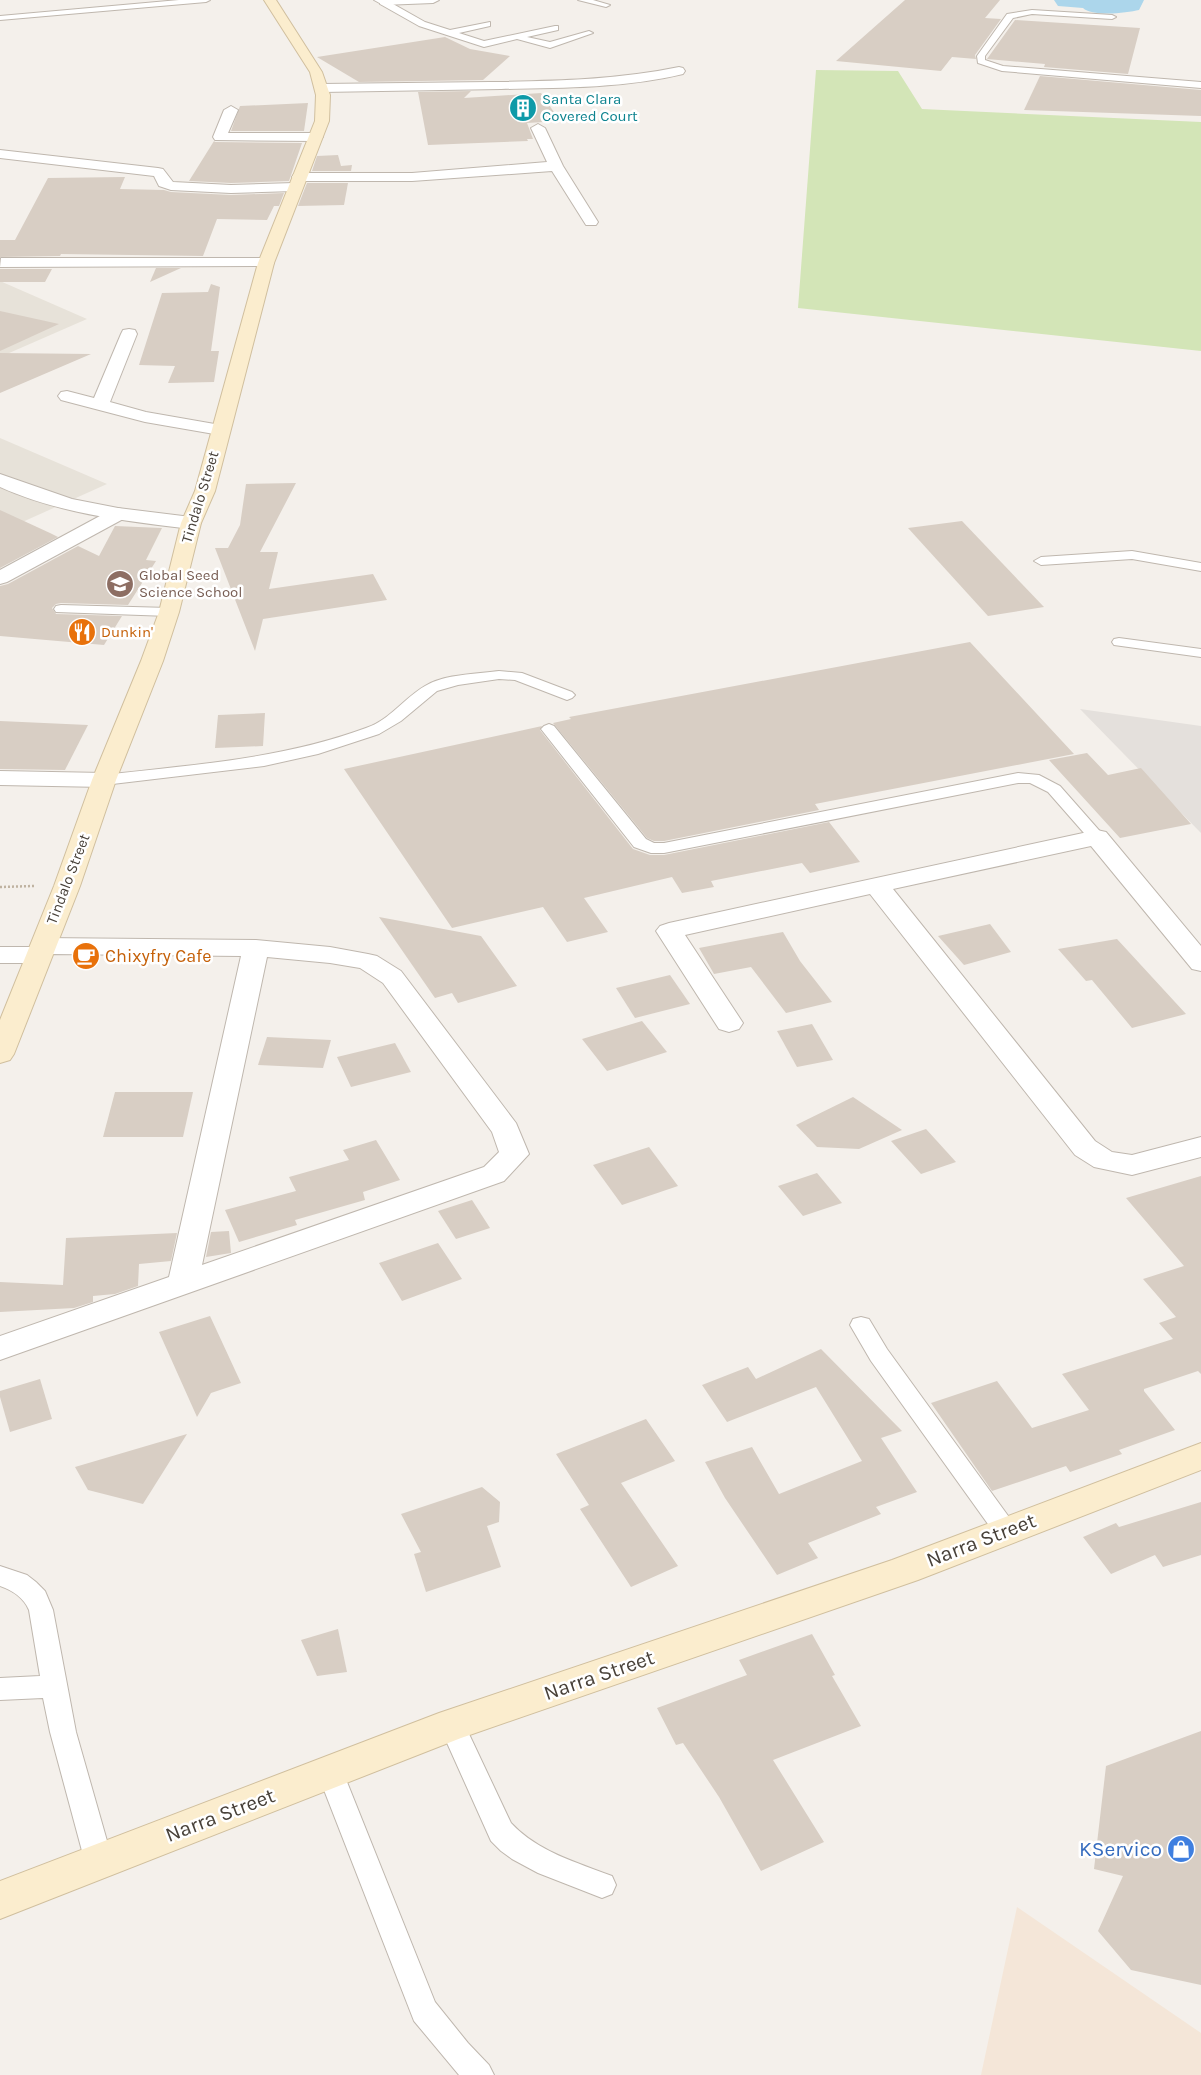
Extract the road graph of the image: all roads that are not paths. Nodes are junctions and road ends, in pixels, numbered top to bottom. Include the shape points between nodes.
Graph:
1 (206, 0) edge
2 (270, 0) edge
3 (433, 0) edge
4 (582, 0) edge
5 (382, 1) edge
6 (606, 5) dead end
7 (1112, 17) dead end
8 (0, 18) edge
9 (488, 24) dead end
10 (555, 28) dead end
11 (449, 33) junction
12 (589, 33) dead end
13 (514, 37) junction
14 (679, 71) dead end
15 (1201, 85) edge
16 (322, 88) junction
17 (231, 110) dead end
18 (538, 128) dead end
19 (316, 137) junction
20 (0, 154) edge
21 (556, 166) junction
22 (297, 182) junction
23 (591, 222) dead end
24 (1, 262) dead end
25 (266, 263) junction
26 (129, 334) dead end
27 (67, 396) dead end
28 (99, 406) junction
29 (220, 430) junction
30 (3, 485) edge
31 (118, 514) junction
32 (191, 522) junction
33 (1041, 561) dead end
34 (1201, 567) edge
35 (0, 578) edge
36 (61, 609) dead end
37 (169, 612) junction
38 (1119, 642) dead end
39 (1201, 653) edge
40 (567, 695) dead end
41 (549, 729) dead end
42 (0, 778) edge
43 (104, 780) junction
44 (1097, 837) junction
45 (876, 886) junction
46 (256, 948) junction
47 (40, 951) junction
48 (0, 955) edge
49 (1201, 963) edge
50 (729, 1023) dead end
51 (0, 1054) edge
52 (1201, 1147) edge
53 (183, 1283) junction
54 (861, 1325) dead end
55 (0, 1348) edge
56 (1201, 1456) edge
57 (1006, 1531) junction
58 (0, 1576) edge
59 (54, 1686) junction
60 (0, 1689) edge
61 (452, 1725) junction
62 (330, 1772) junction
63 (99, 1862) junction
64 (602, 1885) dead end
65 (0, 1900) edge
66 (479, 2075) edge

1 - 8 lane
2 - 16 main road, Tindalo Street via 316,72
3 - 5 street
4 - 6 lane
5 - 11 lane via 410,19
7 - 15 lane via 1032,12 1010,16 981,56 981,61 1002,68
9 - 11 lane
10 - 13 lane
11 - 13 lane via 484,44
12 - 13 lane via 550,45
14 - 16 street via 622,80 509,86
16 - 19 main road, Tindalo Street via 322,121
17 - 19 street via 220,137
18 - 21 street
19 - 22 main road, Tindalo Street
20 - 22 street via 158,172 164,184 171,186 231,189
21 - 22 street
21 - 23 street
22 - 25 main road, Tindalo Street
24 - 25 street
25 - 29 main road, Tindalo Street
26 - 28 street
27 - 28 street
28 - 29 street
29 - 32 main road, Tindalo Street via 205,491
30 - 31 street via 60,502
31 - 32 street
31 - 35 street
32 - 37 main road, Tindalo Street
33 - 34 lane via 1132,555
36 - 37 lane
37 - 43 main road, Tindalo Street
38 - 39 lane
40 - 43 lane via 517,676 456,681 432,688 396,718 374,731 312,751 264,761
41 - 44 lane via 619,819 640,843 651,848 1018,778 1033,778 1054,789
42 - 43 street
43 - 47 main road, Tindalo Street via 67,886
44 - 45 street
44 - 49 street
45 - 50 street via 669,931
45 - 52 street via 1085,1148 1104,1160 1132,1165
46 - 47 street
46 - 53 street
46 - 53 street via 368,962 392,978 506,1130 514,1154 494,1174
47 - 48 street
47 - 51 main road, Tindalo Street
53 - 55 street
54 - 57 lane via 879,1356
56 - 57 main road, Narra Street
57 - 61 main road, Narra Street via 904,1570
58 - 59 lane via 18,1582 36,1598 42,1610
59 - 60 lane
59 - 63 lane via 63,1732
61 - 62 main road, Narra Street
61 - 64 lane via 501,1832 510,1844 535,1858
62 - 63 main road, Narra Street
62 - 66 lane via 424,2011
63 - 65 main road, Narra Street

